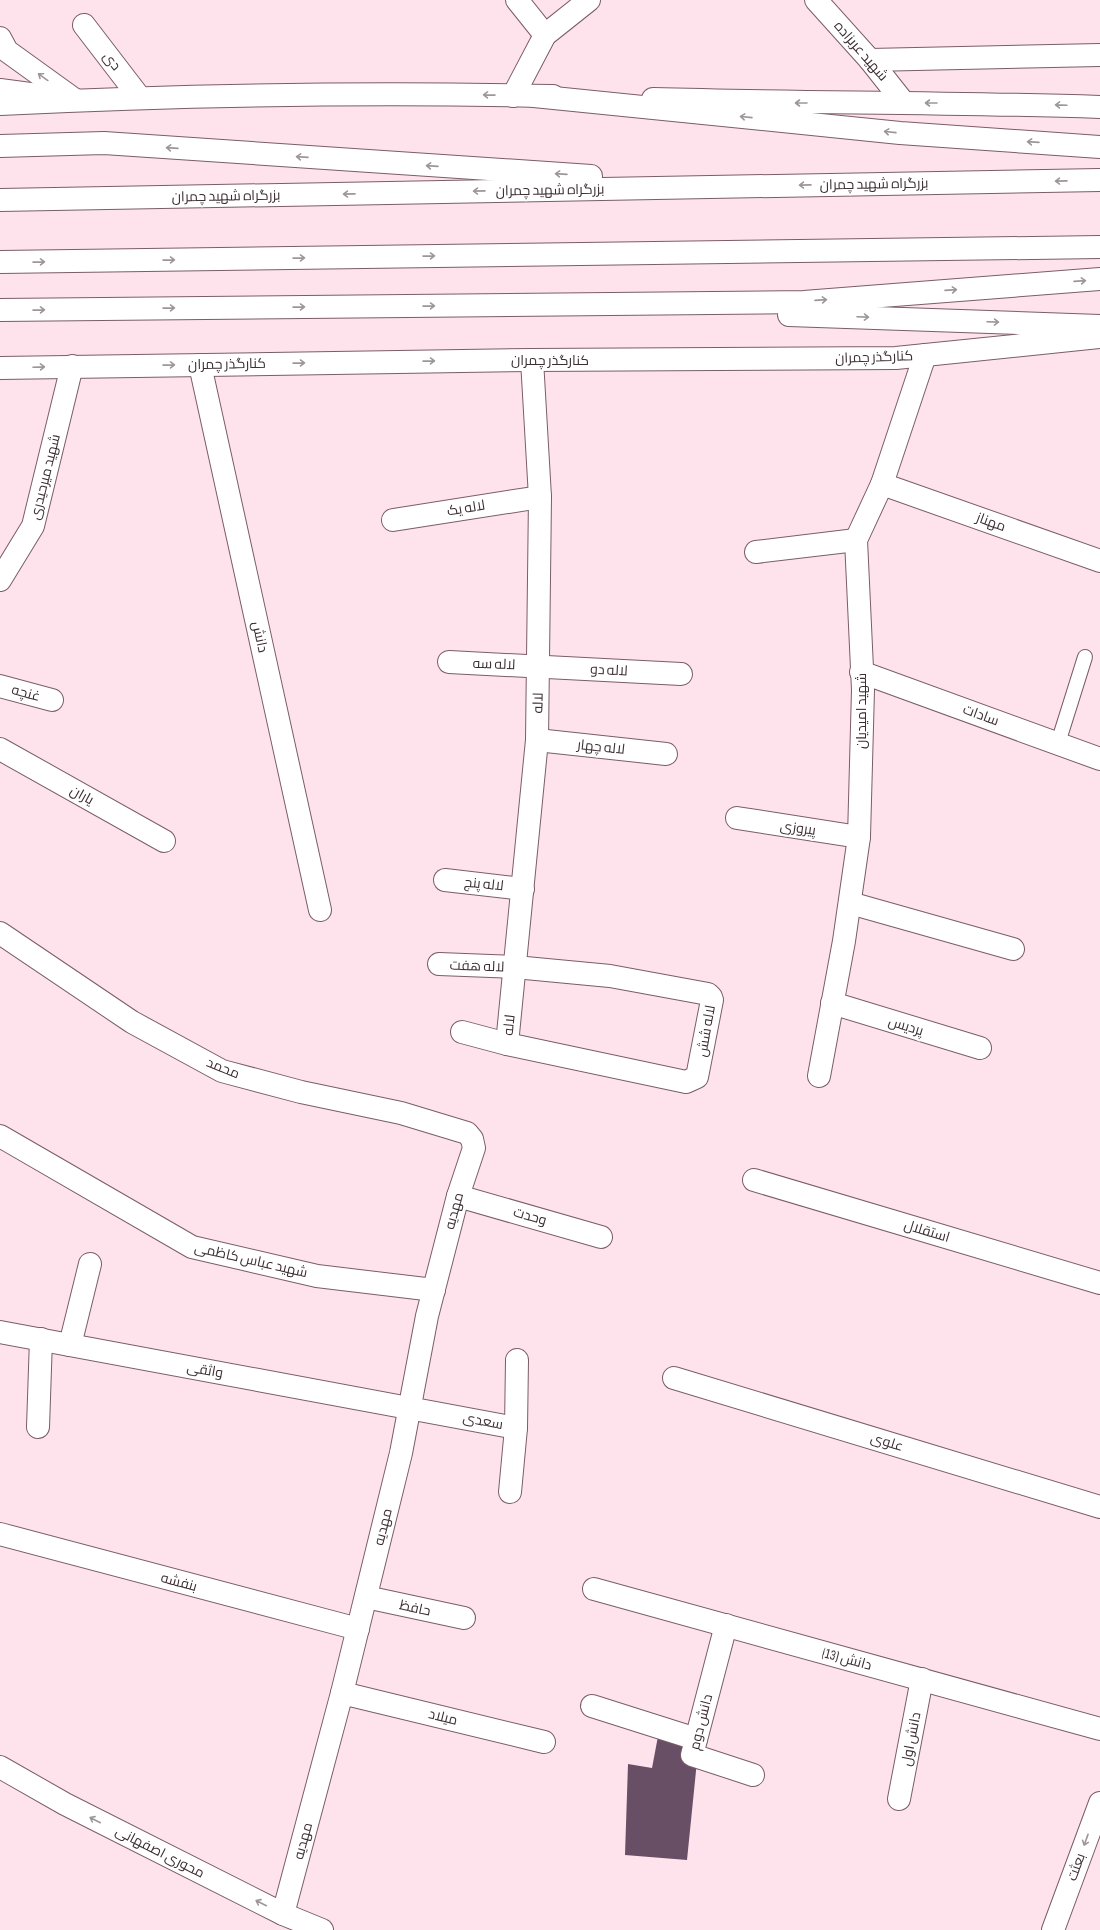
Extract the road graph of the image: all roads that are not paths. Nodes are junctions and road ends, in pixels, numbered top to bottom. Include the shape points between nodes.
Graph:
1 (517, 0) edge
2 (589, 0) edge
3 (816, 0) edge
4 (84, 25) dead end
5 (545, 35) junction
6 (0, 38) edge
7 (1100, 55) edge
8 (870, 60) junction
9 (0, 90) edge
10 (523, 96) junction
11 (140, 98) junction
12 (75, 100) junction
13 (904, 103) junction
14 (0, 104) edge
15 (1100, 107) edge
16 (0, 146) edge
17 (1100, 147) edge
18 (1100, 180) edge
19 (740, 186) junction
20 (0, 200) edge
21 (1100, 247) edge
22 (0, 262) edge
23 (1100, 279) edge
24 (516, 305) junction
25 (0, 310) edge
26 (1100, 326) edge
27 (1100, 337) edge
28 (925, 355) junction
29 (532, 360) junction
30 (200, 365) junction
31 (72, 366) junction
32 (0, 368) edge
33 (882, 484) junction
34 (540, 497) junction
35 (392, 520) dead end
36 (856, 540) junction
37 (756, 552) dead end
38 (1100, 561) edge
39 (0, 580) edge
40 (1085, 657) dead end
41 (449, 662) dead end
42 (538, 666) junction
43 (861, 672) junction
44 (681, 674) dead end
45 (0, 686) edge
46 (52, 700) dead end
47 (537, 740) junction
48 (1058, 743) junction
49 (0, 749) edge
50 (666, 754) dead end
51 (1100, 759) edge
52 (737, 818) dead end
53 (859, 837) junction
54 (164, 841) dead end
55 (445, 880) dead end
56 (523, 889) junction
57 (850, 903) junction
58 (320, 910) dead end
59 (0, 934) edge
60 (1013, 949) dead end
61 (439, 964) dead end
62 (515, 967) junction
63 (832, 1004) junction
64 (462, 1032) dead end
65 (507, 1044) junction
66 (980, 1048) dead end
67 (819, 1076) dead end
68 (0, 1136) edge
69 (472, 1139) joint
70 (754, 1180) dead end
71 (458, 1196) junction
72 (601, 1237) dead end
73 (90, 1264) dead end
74 (1100, 1283) edge
75 (434, 1290) junction
76 (0, 1332) edge
77 (41, 1339) junction
78 (70, 1345) junction
79 (518, 1360) dead end
80 (674, 1378) dead end
81 (409, 1408) junction
82 (38, 1427) dead end
83 (516, 1428) junction
84 (510, 1492) dead end
85 (1100, 1507) edge
86 (0, 1534) edge
87 (594, 1589) dead end
88 (366, 1597) junction
89 (464, 1618) dead end
90 (726, 1625) junction
91 (358, 1630) junction
92 (922, 1679) junction
93 (342, 1693) junction
94 (592, 1706) dead end
95 (1100, 1729) edge
96 (696, 1739) junction
97 (544, 1742) dead end
98 (0, 1767) edge
99 (753, 1775) dead end
100 (899, 1799) dead end
101 (1100, 1803) edge
102 (283, 1914) junction
103 (322, 1930) edge
104 (1053, 1930) edge

1 - 5 main road
2 - 5 main road
3 - 8 main road, شهید عربزاده
4 - 11 main road, دی
5 - 10 main road via 533,56
12 -> 6 main road via 7,52
7 - 8 main road
8 - 13 main road, شهید عربزاده
9 - 12 main road
10 -> 11 main road via 334,94
13 -> 10 main road via 780,103
17 -> 10 main road via 900,133
11 - 12 main road
12 - 14 main road
15 -> 13 main road
19 -> 16 main road via 104,144
18 -> 19 main road, بزرگراه شهید چمران
19 -> 20 main road, بزرگراه شهید چمران
22 -> 21 main road
24 -> 23 main road via 804,302
25 -> 24 main road
24 -> 26 main road
27 - 28 main road, کنارگذر چمران
28 - 29 main road, کنارگذر چمران via 896,358
28 - 33 main road, شهید امیدیان
30 -> 29 main road, کنارگذر چمران
29 - 34 main road, لاله
31 -> 30 main road, کنارگذر چمران
30 - 58 main road, دانش
32 -> 31 main road, کنارگذر چمران
31 - 39 main road, شهید میرحیدری via 33,526
33 - 36 main road, شهید امیدیان
33 - 38 main road, مهناز
34 - 35 main road, لاله یک
34 - 42 main road, لاله
36 - 37 main road
36 - 43 main road, شهید امیدیان
40 - 48 lane
41 - 42 main road, لاله سه
42 - 44 main road, لاله دو
42 - 47 main road, لاله
43 - 48 main road, سادات
43 - 53 main road, شهید امیدیان via 863,690
45 - 46 main road, غنچه
47 - 50 main road, لاله چهار
47 - 56 main road, لاله
48 - 51 main road, سادات
49 - 54 main road, یاران
52 - 53 main road, پیروزی
53 - 57 main road, شهید امیدیان
55 - 56 main road, لاله پنج
56 - 62 main road, لاله
57 - 60 main road
57 - 63 main road, شهید امیدیان
59 - 69 main road, محمد via 132,1022 222,1071 301,1092 401,1113 467,1133
61 - 62 main road, لاله هفت
62 - 65 main road, لاله
62 - 65 main road, لاله شش via 610,976 708,994 712,1000 697,1077 686,1082
63 - 66 main road, پردیس
63 - 67 main road, شهید امیدیان
64 - 65 main road
68 - 75 main road, شهید عباس کاظمی via 192,1247 317,1276
69 - 71 main road, مهدیه via 474,1148
70 - 74 main road, استقلال
71 - 72 main road, وحدت
71 - 75 main road, مهدیه
73 - 78 main road
75 - 81 main road, مهدیه
76 - 77 main road, واثقی
77 - 78 main road, واثقی
77 - 82 main road
78 - 81 main road, واثقی
79 - 83 main road
80 - 85 main road, علوی
81 - 83 main road, سعدی
81 - 88 main road, مهدیه via 401,1453
83 - 84 main road, سعدی
86 - 91 main road, بنفشه
87 - 90 main road, دانش (13)
88 - 89 main road, حافظ
88 - 91 main road, مهدیه
90 - 92 main road, دانش (13)
90 - 96 main road, دانش دوم
91 - 93 main road, مهدیه
92 - 95 main road, دانش (13)
92 - 100 main road, دانش اول
93 - 97 main road, میلاد
93 - 102 main road, مهدیه
94 - 96 main road
96 - 99 main road, دانش دوم via 693,1757
102 -> 98 main road, محوری اصفهانی via 64,1804
101 -> 104 main road, بعثت
102 - 103 main road, محوری اصفهانی

